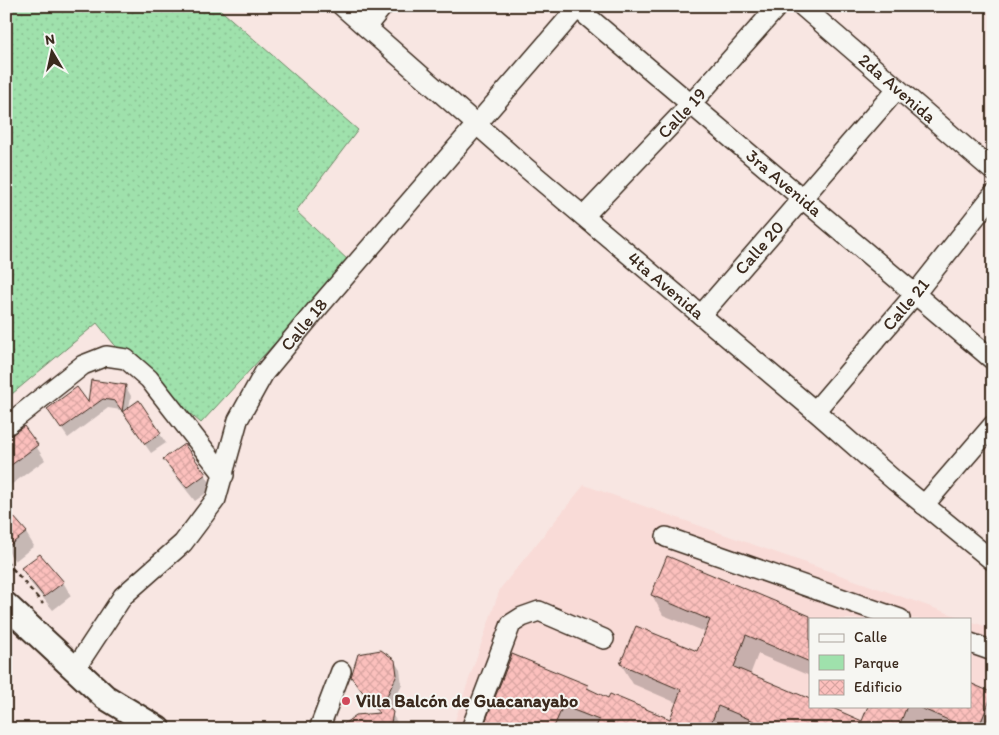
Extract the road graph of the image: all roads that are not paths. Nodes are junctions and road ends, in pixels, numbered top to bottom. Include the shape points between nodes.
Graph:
1 (342, 6) edge
2 (383, 6) edge
3 (778, 6) edge
4 (802, 6) edge
5 (577, 7) edge
6 (366, 27) junction
7 (897, 89) junction
8 (690, 105) junction
9 (477, 125) junction
10 (993, 172) edge
11 (993, 195) edge
12 (802, 199) junction
13 (584, 216) junction
14 (915, 294) junction
15 (700, 315) junction
16 (993, 360) edge
17 (815, 410) junction
18 (993, 425) edge
19 (6, 426) edge
20 (224, 475) junction
21 (924, 505) junction
22 (666, 537) dead end
23 (993, 560) edge
24 (6, 605) edge
25 (897, 618) edge
26 (604, 639) dead end
27 (972, 644) edge
28 (993, 651) edge
29 (75, 669) junction
30 (341, 671) dead end
31 (149, 726) edge
32 (319, 729) edge
33 (471, 729) edge

1 - 6 street, 4ta Avenida
2 - 6 street
3 - 8 street, Calle 19
4 - 7 street, 2da Avenida
5 - 8 street, 3ra Avenida
5 - 9 street, Calle 18
6 - 9 street, 4ta Avenida
7 - 10 street, 2da Avenida
7 - 12 street, Calle 20
8 - 12 street, 3ra Avenida
8 - 13 street, Calle 19
9 - 13 street, 4ta Avenida
9 - 20 street, Calle 18 via 264,373 238,420
11 - 14 street, Calle 21
12 - 14 street, 3ra Avenida
12 - 15 street, Calle 20
13 - 15 street, 4ta Avenida
14 - 16 street, 3ra Avenida
14 - 17 street, Calle 21
15 - 17 street, 4ta Avenida
17 - 21 street, 4ta Avenida
18 - 21 street
19 - 20 street via 83,365 106,356 126,359 149,379
20 - 29 street, Calle 18 via 216,499 183,543 123,596
21 - 23 street, 4ta Avenida
22 - 25 street
24 - 29 main road
26 - 33 street via 539,611 511,624
27 - 28 street
29 - 31 main road via 105,697
30 - 32 street

